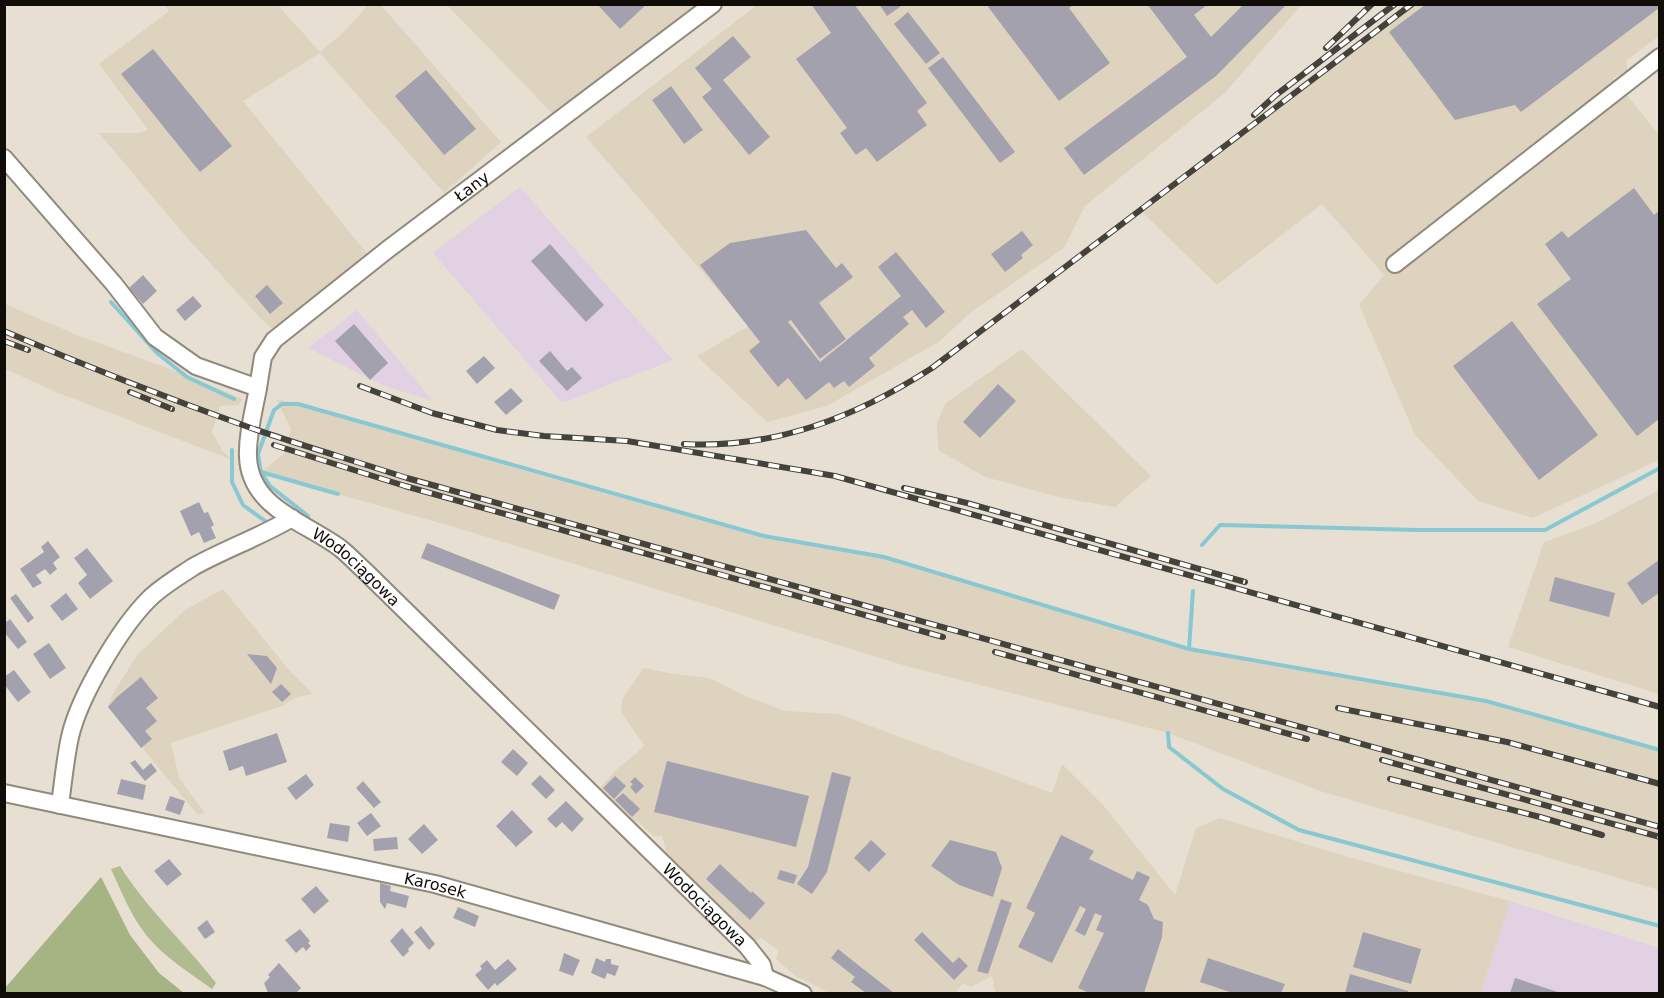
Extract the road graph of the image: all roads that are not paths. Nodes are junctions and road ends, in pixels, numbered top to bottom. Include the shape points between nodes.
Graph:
1 (713, 4) edge
2 (1659, 57) edge
3 (4, 158) edge
4 (1395, 264) dead end
5 (258, 388) junction
6 (292, 518) junction
7 (4, 793) edge
8 (60, 805) junction
9 (765, 977) junction
10 (803, 993) edge

1 - 5 street, Łany via 274,340 263,357
2 - 4 street
3 - 5 street via 155,337 196,366
5 - 6 street, Wodociągowa via 248,446 251,474 264,498
6 - 8 street via 187,571 150,598 131,619 80,708 70,736
6 - 9 street, Wodociągowa via 341,548 367,573 747,946 762,965
7 - 8 street, Karosek
8 - 9 street, Karosek via 435,884
9 - 10 street, Karosek

